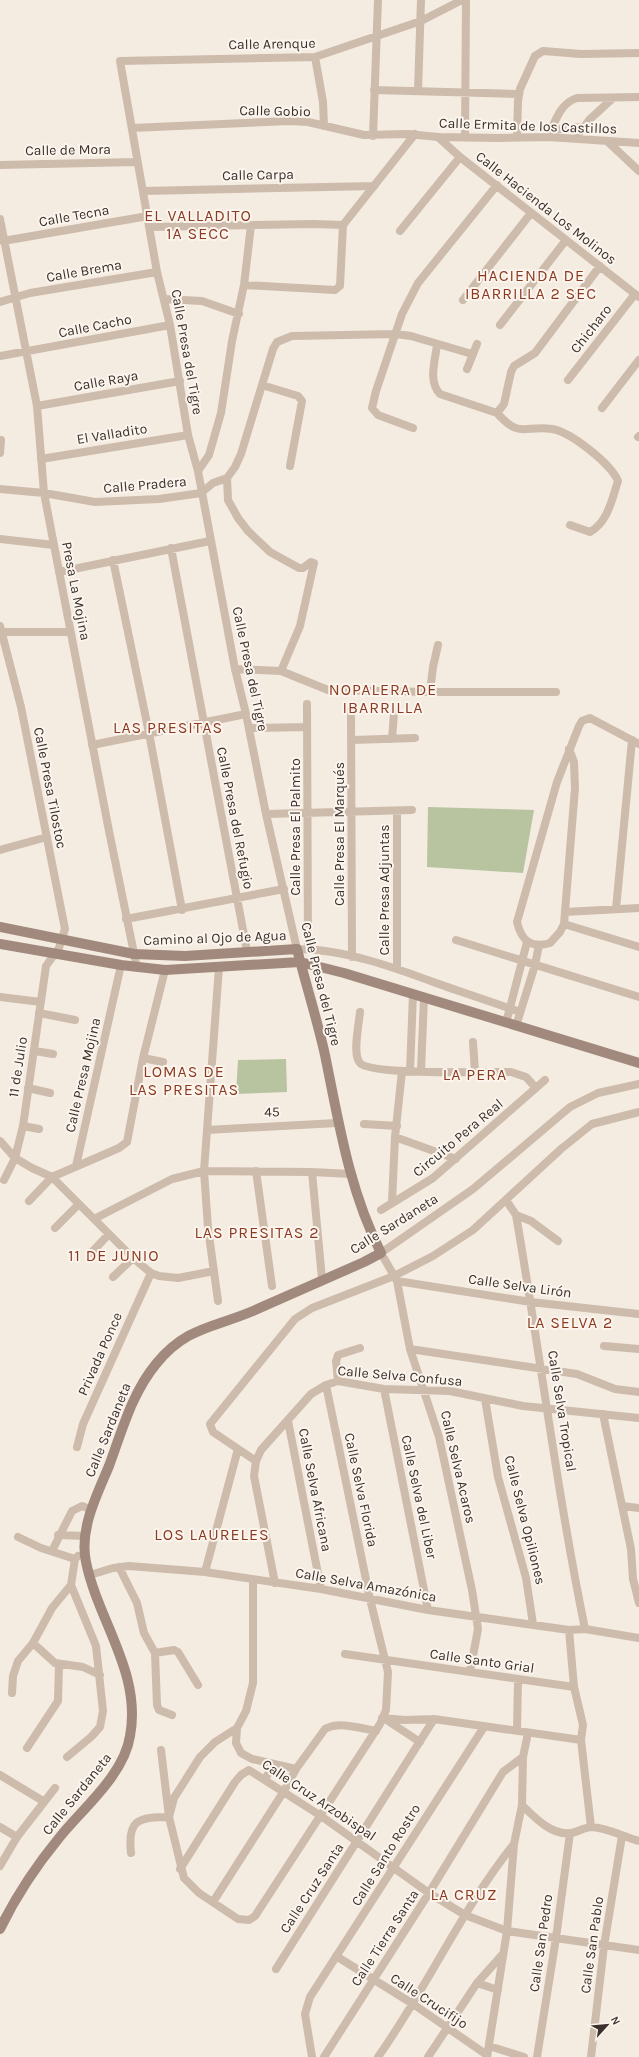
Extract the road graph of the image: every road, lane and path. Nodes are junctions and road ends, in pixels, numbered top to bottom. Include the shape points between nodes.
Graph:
1 (378, 0) edge
2 (421, 0) edge
3 (462, 0) edge
4 (466, 0) edge
5 (421, 21) junction
6 (375, 38) junction
7 (639, 53) edge
8 (315, 57) junction
9 (120, 61) joint
10 (374, 90) junction
11 (418, 92) junction
12 (466, 92) junction
13 (519, 94) junction
14 (639, 97) edge
15 (613, 98) junction
16 (324, 126) junction
17 (582, 127) junction
18 (132, 128) junction
19 (416, 134) junction
20 (549, 134) junction
21 (373, 136) junction
22 (438, 137) junction
23 (465, 138) junction
24 (517, 138) junction
25 (576, 138) junction
26 (607, 141) junction
27 (639, 143) edge
28 (460, 156) junction
29 (137, 162) junction
30 (0, 165) edge
31 (639, 171) edge
32 (497, 185) junction
33 (374, 186) junction
34 (143, 191) junction
35 (531, 213) junction
36 (148, 216) junction
37 (0, 219) edge
38 (250, 225) junction
39 (343, 225) junction
40 (150, 227) junction
41 (400, 231) dead end
42 (566, 240) junction
43 (3, 241) junction
44 (600, 266) junction
45 (157, 272) junction
46 (244, 285) junction
47 (637, 296) edge
48 (15, 299) junction
49 (164, 299) junction
50 (463, 300) dead end
51 (0, 302) edge
52 (239, 314) junction
53 (170, 325) junction
54 (500, 325) dead end
55 (396, 334) junction
56 (477, 344) dead end
57 (437, 345) junction
58 (26, 352) junction
59 (472, 354) junction
60 (0, 356) edge
61 (639, 360) edge
62 (467, 369) dead end
63 (568, 380) dead end
64 (180, 381) junction
65 (262, 385) junction
66 (37, 406) junction
67 (602, 408) dead end
68 (497, 413) junction
69 (413, 428) dead end
70 (188, 435) junction
71 (1, 440) edge
72 (0, 453) edge
73 (41, 459) junction
74 (290, 466) dead end
75 (198, 471) junction
76 (227, 478) junction
77 (0, 489) edge
78 (201, 492) junction
79 (44, 493) junction
80 (570, 525) dead end
81 (0, 539) edge
82 (210, 541) junction
83 (54, 545) junction
84 (171, 548) junction
85 (113, 560) junction
86 (59, 572) junction
87 (1, 630) edge
88 (70, 632) junction
89 (438, 645) dead end
90 (235, 669) junction
91 (281, 671) junction
92 (430, 692) junction
93 (556, 692) dead end
94 (307, 704) dead end
95 (351, 710) dead end
96 (394, 713) dead end
97 (246, 714) junction
98 (203, 723) junction
99 (307, 727) junction
100 (249, 728) junction
101 (149, 733) junction
102 (415, 738) dead end
103 (392, 739) junction
104 (352, 740) junction
105 (636, 742) edge
106 (92, 745) junction
107 (569, 748) junction
108 (412, 810) dead end
109 (397, 811) junction
110 (352, 813) junction
111 (266, 814) junction
112 (308, 814) junction
113 (47, 837) junction
114 (0, 850) edge
115 (284, 889) junction
116 (238, 898) junction
117 (639, 908) edge
118 (616, 909) junction
119 (182, 910) junction
120 (565, 912) junction
121 (126, 919) junction
122 (564, 924) junction
123 (0, 927) edge
124 (456, 940) dead end
125 (62, 941) junction
126 (527, 942) junction
127 (0, 944) edge
128 (539, 945) junction
129 (639, 947) edge
130 (297, 949) junction
131 (308, 949) junction
132 (248, 951) junction
133 (54, 954) junction
134 (134, 954) junction
135 (352, 957) junction
136 (522, 961) junction
137 (300, 962) junction
138 (121, 965) junction
139 (535, 965) junction
140 (137, 968) junction
141 (219, 968) junction
142 (397, 968) junction
143 (165, 970) junction
144 (413, 994) junction
145 (0, 997) edge
146 (424, 997) junction
147 (639, 997) edge
148 (41, 1002) junction
149 (510, 1008) junction
150 (360, 1012) dead end
151 (520, 1012) junction
152 (39, 1014) junction
153 (75, 1020) dead end
154 (506, 1023) junction
155 (516, 1026) junction
156 (473, 1042) dead end
157 (35, 1051) junction
158 (53, 1054) dead end
159 (143, 1058) junction
160 (163, 1062) dead end
161 (639, 1063) edge
162 (406, 1071) junction
163 (420, 1071) junction
164 (475, 1072) junction
165 (545, 1080) dead end
166 (639, 1084) edge
167 (28, 1088) junction
168 (536, 1088) junction
169 (50, 1093) dead end
170 (639, 1112) edge
171 (626, 1114) junction
172 (639, 1118) edge
173 (337, 1123) junction
174 (364, 1124) dead end
175 (23, 1126) junction
176 (397, 1126) junction
177 (39, 1129) dead end
178 (207, 1130) junction
179 (395, 1137) junction
180 (0, 1141) edge
181 (16, 1158) junction
182 (456, 1159) junction
183 (76, 1166) junction
184 (204, 1171) junction
185 (256, 1171) junction
186 (312, 1172) junction
187 (350, 1174) junction
188 (52, 1177) junction
189 (4, 1180) dead end
190 (506, 1200) junction
191 (29, 1201) dead end
192 (392, 1202) junction
193 (79, 1204) junction
194 (381, 1210) dead end
195 (516, 1215) junction
196 (94, 1219) junction
197 (56, 1228) dead end
198 (109, 1234) junction
199 (558, 1241) dead end
200 (91, 1253) dead end
201 (383, 1257) junction
202 (133, 1258) junction
203 (214, 1271) junction
204 (151, 1273) junction
205 (394, 1276) junction
206 (113, 1277) dead end
207 (322, 1279) junction
208 (272, 1286) dead end
209 (218, 1301) dead end
210 (531, 1302) junction
211 (639, 1314) edge
212 (604, 1346) dead end
213 (360, 1348) dead end
214 (410, 1349) junction
215 (639, 1349) edge
216 (542, 1369) junction
217 (338, 1381) junction
218 (326, 1385) junction
219 (384, 1389) junction
220 (424, 1390) junction
221 (639, 1392) edge
222 (484, 1399) junction
223 (548, 1409) junction
224 (603, 1414) junction
225 (639, 1418) edge
226 (288, 1421) junction
227 (77, 1447) dead end
228 (238, 1449) junction
229 (256, 1460) junction
230 (622, 1506) junction
231 (639, 1508) edge
232 (92, 1510) junction
233 (58, 1535) junction
234 (86, 1536) junction
235 (18, 1538) dead end
236 (635, 1549) edge
237 (52, 1551) junction
238 (84, 1551) junction
239 (75, 1559) junction
240 (633, 1561) junction
241 (116, 1567) junction
242 (205, 1572) junction
243 (639, 1572) edge
244 (90, 1575) junction
245 (253, 1580) junction
246 (275, 1583) junction
247 (71, 1585) junction
248 (321, 1589) junction
249 (370, 1599) junction
250 (639, 1603) edge
251 (428, 1610) junction
252 (477, 1616) junction
253 (533, 1624) junction
254 (585, 1629) junction
255 (569, 1630) junction
256 (639, 1638) edge
257 (33, 1642) junction
258 (155, 1653) junction
259 (345, 1654) dead end
260 (386, 1661) junction
261 (59, 1665) junction
262 (470, 1672) junction
263 (100, 1674) junction
264 (518, 1679) junction
265 (198, 1684) dead end
266 (574, 1687) junction
267 (12, 1693) dead end
268 (384, 1714) junction
269 (172, 1715) dead end
270 (434, 1719) junction
271 (484, 1727) junction
272 (237, 1728) junction
273 (376, 1731) junction
274 (517, 1731) junction
275 (528, 1733) junction
276 (581, 1740) junction
277 (420, 1742) junction
278 (27, 1748) dead end
279 (161, 1750) dead end
280 (67, 1757) dead end
281 (524, 1757) junction
282 (274, 1764) junction
283 (296, 1769) junction
284 (0, 1775) edge
285 (265, 1779) junction
286 (55, 1788) dead end
287 (284, 1792) junction
288 (43, 1801) junction
289 (522, 1805) junction
290 (322, 1816) junction
291 (169, 1817) junction
292 (0, 1827) edge
293 (591, 1827) junction
294 (570, 1833) junction
295 (622, 1836) junction
296 (17, 1837) junction
297 (358, 1841) junction
298 (639, 1841) edge
299 (514, 1844) junction
300 (131, 1852) dead end
301 (0, 1866) edge
302 (394, 1867) junction
303 (180, 1869) junction
304 (430, 1893) junction
305 (213, 1902) junction
306 (465, 1915) junction
307 (0, 1929) edge
308 (506, 1931) junction
309 (556, 1938) junction
310 (604, 1946) junction
311 (639, 1950) edge
312 (503, 1954) junction
313 (336, 1956) junction
314 (276, 1969) dead end
315 (374, 1980) junction
316 (477, 1983) junction
317 (498, 1990) junction
318 (413, 2004) junction
319 (446, 2027) junction
320 (489, 2046) junction
321 (487, 2056) edge
322 (312, 2057) edge
323 (324, 2057) edge
324 (378, 2057) edge
325 (428, 2057) edge
326 (524, 2057) edge
327 (537, 2057) edge
328 (590, 2057) edge

1 - 6 street
2 - 5 street
3 - 5 street, Calle Arenque
4 - 12 street
5 - 6 street, Calle Arenque
5 - 11 street
6 - 8 street, Calle Arenque
6 - 10 street
7 - 13 street via 581,54 542,51 533,59
8 - 9 street, Calle Arenque
8 - 16 street via 323,102
9 - 18 street, Calle Presa del Tigre
10 - 11 street
10 - 21 street
11 - 12 street
12 - 13 street
12 - 23 street
13 - 24 street
14 - 15 street
15 - 17 street
15 - 20 street via 577,98 567,102
16 - 18 street, Calle Gobio via 308,122 270,121
16 - 21 street, Calle Gobio
17 - 20 street
17 - 25 street
18 - 29 street, Calle Presa del Tigre
19 - 21 street, Calle Gobio
19 - 22 street, Calle Ermita de los Castillos
19 - 33 street
20 - 24 street, Calle Ermita de los Castillos
20 - 25 street, Calle Ermita de los Castillos
22 - 23 street, Calle Ermita de los Castillos
22 - 28 street, Calle Hacienda Los Molinos
23 - 24 street, Calle Ermita de los Castillos
25 - 26 street, Calle Ermita de los Castillos
26 - 27 street, Calle Ermita de los Castillos
26 - 31 street
28 - 32 street, Calle Hacienda Los Molinos
28 - 41 street
29 - 30 street, Calle de Mora
29 - 34 street, Calle Presa del Tigre
32 - 35 street, Calle Hacienda Los Molinos
32 - 55 street via 418,283 402,314
33 - 34 street, Calle Carpa
33 - 39 street
34 - 36 street, Calle Presa del Tigre
35 - 42 street, Calle Hacienda Los Molinos
35 - 50 street
36 - 40 street, Calle Presa del Tigre
36 - 43 street, Calle Tecna
37 - 43 street, Presa La Mojina
38 - 39 street
38 - 40 street
38 - 46 street
39 - 46 street via 340,286 335,290
40 - 45 street, Calle Presa del Tigre
42 - 44 street, Calle Hacienda Los Molinos
42 - 54 street
43 - 48 street, Presa La Mojina
44 - 47 street, Calle Hacienda Los Molinos
44 - 68 street via 535,353 514,366 504,404
45 - 48 street, Calle Brema via 30,293
45 - 49 street, Calle Presa del Tigre
46 - 52 street
47 - 63 street, Chicharo
48 - 51 street, Calle Brema
48 - 58 street, Presa La Mojina
49 - 52 street via 202,301
49 - 53 street, Calle Presa del Tigre
52 - 75 street via 218,428 209,454
53 - 58 street, Calle Cacho
53 - 64 street, Calle Presa del Tigre
55 - 57 street
55 - 65 street via 283,338 273,349
55 - 69 street via 372,408 378,415
56 - 59 street
57 - 59 street
57 - 68 street via 433,379 436,390 440,394
58 - 60 street, Calle Cacho
58 - 66 street, Presa La Mojina
59 - 62 street
61 - 67 street
64 - 66 street, Calle Raya
64 - 70 street, Calle Presa del Tigre
65 - 74 street via 298,396 302,401
65 - 76 street via 241,454
66 - 73 street, Presa La Mojina
68 - 80 street via 512,428 552,429 560,432 582,444 615,474 618,481 607,513 596,529 590,532
70 - 73 street, El Valladito
70 - 75 street, Calle Presa del Tigre
71 - 72 street
73 - 79 street, Presa La Mojina
75 - 78 street, Calle Presa del Tigre
76 - 78 street via 213,483
76 - 91 street via 228,500 248,531 270,552 299,568 307,566 310,562 314,563 300,626
77 - 79 street, Calle Pradera
78 - 79 street, Calle Pradera via 159,499 110,502 95,502
78 - 82 street, Calle Presa del Tigre
79 - 83 street, Presa La Mojina
81 - 83 street
82 - 84 street
82 - 90 street, Calle Presa del Tigre
83 - 86 street, Presa La Mojina
84 - 85 street
84 - 98 street, Calle Presa del Refugio
85 - 86 street
85 - 101 street
86 - 88 street, Presa La Mojina
87 - 88 street
87 - 113 street, Calle Presa Tilostoc
88 - 106 street, Presa La Mojina
89 - 92 street
90 - 91 street
90 - 97 street, Calle Presa del Tigre
91 - 92 street via 328,690
92 - 93 street
94 - 99 street, Calle Presa El Palmito
95 - 104 street, Calle Presa El Marqués
96 - 103 street
97 - 98 street
97 - 100 street, Calle Presa del Tigre
98 - 101 street
98 - 116 street, Calle Presa del Refugio
99 - 100 street
99 - 112 street, Calle Presa El Palmito
100 - 111 street, Calle Presa del Tigre
101 - 106 street
101 - 119 street
102 - 103 street
103 - 104 street
104 - 110 street, Calle Presa El Marqués
105 - 107 street via 590,718 579,726
105 - 118 street
106 - 121 street, Presa La Mojina
107 - 120 street via 574,762 575,788
107 - 126 street via 517,922
108 - 109 street
109 - 110 street
109 - 142 street, Calle Presa Adjuntas
110 - 112 street
110 - 135 street, Calle Presa El Marqués
111 - 112 street
111 - 115 street, Calle Presa del Tigre
112 - 131 street, Calle Presa El Palmito
113 - 114 street
113 - 125 street, Calle Presa Tilostoc via 65,929
115 - 116 street
115 - 130 street, Calle Presa del Tigre
116 - 119 street
116 - 132 street, Calle Presa del Refugio
117 - 118 street
118 - 120 street
119 - 121 street
120 - 122 street
121 - 134 street, Presa La Mojina
122 - 128 street via 550,943
122 - 129 street
123 - 125 street, Camino al Ojo de Agua
124 - 136 street
125 - 133 street, Calle Presa Tilostoc
125 - 134 street, Camino al Ojo de Agua
126 - 128 street
126 - 136 street
127 - 133 street, Camino al Ojo de Agua
128 - 139 street
130 - 131 street, Camino al Ojo de Agua
130 - 132 street, Camino al Ojo de Agua
130 - 137 street, Calle Presa del Tigre
131 - 135 street, Camino al Ojo de Agua
132 - 134 street, Camino al Ojo de Agua via 185,956
133 - 138 street, Camino al Ojo de Agua
133 - 148 street, 11 de Julio via 46,966
134 - 140 street, Presa La Mojina
135 - 142 street, Camino al Ojo de Agua
136 - 139 street
136 - 149 street
137 - 141 street, Camino al Ojo de Agua
137 - 144 street, Camino al Ojo de Agua
137 - 173 street, Calle Presa del Tigre via 321,1036
138 - 140 street, Camino al Ojo de Agua
138 - 183 street, Calle Presa Mojina
139 - 147 street
139 - 151 street
140 - 143 street, Camino al Ojo de Agua
141 - 143 street, Camino al Ojo de Agua
141 - 178 street
142 - 149 street, Camino al Ojo de Agua
143 - 159 street
144 - 146 street, Camino al Ojo de Agua
144 - 162 street, Circuito Pera Real
145 - 148 street
146 - 154 street, Camino al Ojo de Agua
146 - 163 street
148 - 152 street, 11 de Julio
149 - 151 street, Camino al Ojo de Agua
149 - 154 street
150 - 162 street via 357,1058 365,1067
151 - 155 street
152 - 153 street
152 - 157 street, 11 de Julio
154 - 155 street, Camino al Ojo de Agua
155 - 161 street, Camino al Ojo de Agua
156 - 164 street
157 - 158 street
157 - 167 street, 11 de Julio
159 - 160 street
159 - 183 street via 124,1145
162 - 163 street
162 - 176 street, Circuito Pera Real
163 - 164 street
164 - 168 street via 519,1073
165 - 168 street, Circuito Pera Real
166 - 201 street, Calle Sardaneta via 598,1093 570,1107 473,1189
167 - 169 street
167 - 175 street, 11 de Julio
168 - 182 street, Circuito Pera Real
170 - 171 street
171 - 172 street
171 - 190 street via 592,1124
173 - 178 street, 45
173 - 187 street, Calle Presa del Tigre
174 - 176 street
175 - 177 street
175 - 181 street, 11 de Julio
176 - 179 street, Circuito Pera Real
178 - 184 street
179 - 182 street
179 - 192 street, Circuito Pera Real
180 - 181 street
181 - 188 street
181 - 189 street, 11 de Julio
182 - 192 street, Circuito Pera Real via 433,1178
183 - 188 street
184 - 185 street
184 - 196 street via 172,1179
184 - 203 street
185 - 186 street
185 - 208 street
186 - 187 street
186 - 207 street
187 - 201 street, Calle Presa del Tigre via 361,1210
188 - 191 street
188 - 193 street
190 - 195 street, Calle Selva Tropical
190 - 205 street via 458,1240
192 - 194 street, Circuito Pera Real
193 - 196 street
193 - 197 street
195 - 199 street via 531,1221
195 - 210 street, Calle Selva Tropical
196 - 198 street
198 - 200 street
198 - 202 street
201 - 205 street, Calle Presa del Tigre
201 - 207 street, Calle Sardaneta
202 - 204 street
202 - 206 street
203 - 204 street via 178,1278
203 - 209 street
204 - 227 street, Privada Ponce via 82,1424
205 - 210 street, Calle Selva Lirón
205 - 214 street, Calle Selva Acaros
205 - 228 street via 312,1308 295,1319 211,1421 213,1432
207 - 232 street, Calle Sardaneta via 254,1311 194,1331 168,1350 145,1378 135,1398
210 - 211 street, Calle Selva Lirón
210 - 216 street, Calle Selva Tropical
212 - 215 street
213 - 217 street via 341,1354 336,1361
214 - 216 street
214 - 220 street, Calle Selva Acaros
216 - 221 street via 577,1374 615,1389
216 - 223 street, Calle Selva Tropical
217 - 218 street, Calle Selva Confusa
217 - 219 street, Calle Selva Confusa
218 - 226 street, Calle Selva Confusa via 311,1394
218 - 249 street, Calle Selva Florida
219 - 220 street, Calle Selva Confusa
219 - 251 street, Calle Selva del Liber
220 - 222 street, Calle Selva Confusa via 450,1391
220 - 252 street, Calle Selva Acaros via 439,1436
222 - 223 street, Calle Selva Confusa
222 - 253 street, Calle Selva Opiliones via 498,1477 525,1571
223 - 224 street, Calle Selva Confusa
223 - 254 street, Calle Selva Tropical
224 - 225 street, Calle Selva Confusa
224 - 230 street
226 - 229 street, Calle Selva Confusa
226 - 248 street, Calle Selva Africana
228 - 229 street
228 - 242 street
229 - 246 street via 254,1476
230 - 231 street
230 - 236 street
232 - 233 street via 77,1507
232 - 234 street, Calle Sardaneta
233 - 234 street
233 - 237 street
234 - 238 street, Calle Sardaneta
235 - 237 street
236 - 240 street
237 - 239 street
238 - 239 street
238 - 244 street, Calle Sardaneta
239 - 247 street
240 - 243 street
240 - 250 street
241 - 242 street, Calle Selva Amazónica
241 - 244 street, Calle Selva Amazónica
241 - 258 street via 136,1603 144,1633
242 - 245 street, Calle Selva Amazónica
244 - 307 street, Calle Sardaneta via 128,1676 132,1712 128,1748 114,1774 58,1838 32,1874
245 - 246 street, Calle Selva Amazónica
245 - 272 street via 253,1683 246,1711
246 - 248 street, Calle Selva Amazónica
247 - 257 street via 52,1608
247 - 263 street via 94,1638
248 - 249 street, Calle Selva Amazónica
249 - 251 street, Calle Selva Amazónica
249 - 260 street, Calle Selva Florida
251 - 252 street, Calle Selva Amazónica
252 - 253 street, Calle Selva Amazónica
252 - 262 street, Calle Selva Acaros via 478,1629
253 - 255 street, Calle Selva Amazónica
254 - 255 street, Calle Selva Amazónica
254 - 256 street, Calle Selva Amazónica
255 - 266 street
257 - 261 street
257 - 267 street via 18,1661 13,1676
258 - 265 street via 174,1650 178,1652
258 - 269 street via 157,1706 159,1710
259 - 260 street, Calle Santo Grial
260 - 262 street, Calle Santo Grial
260 - 268 street, Calle Selva Florida via 388,1672
261 - 263 street via 83,1667
261 - 278 street via 58,1701
262 - 264 street, Calle Santo Grial
263 - 280 street via 103,1711 100,1727
264 - 266 street, Calle Santo Grial
264 - 274 street
266 - 276 street via 583,1725
268 - 270 street via 405,1720
268 - 273 street
268 - 277 street
270 - 271 street
270 - 277 street, Calle Cruz Santa
271 - 274 street
271 - 302 street, Calle Santo Rostro
272 - 282 street via 236,1743 241,1753 252,1759
272 - 291 street via 215,1742 200,1757 174,1798
273 - 283 street via 331,1726 321,1734
273 - 290 street
274 - 275 street
275 - 276 street
275 - 281 street
276 - 293 street
277 - 297 street, Calle Cruz Santa
279 - 291 street
281 - 289 street
281 - 304 street, Calle Tierra Santa via 503,1772
282 - 283 street
282 - 285 street
283 - 287 street
284 - 288 street
285 - 287 street, Calle Cruz Arzobispal
285 - 303 street, Calle Cruz Arzobispal via 250,1770 241,1775
286 - 288 street
287 - 290 street, Calle Cruz Arzobispal
287 - 305 street
288 - 296 street
289 - 294 street via 534,1817 556,1831
289 - 299 street
290 - 297 street, Calle Cruz Arzobispal
290 - 305 street via 255,1916 249,1920 238,1919
291 - 300 street via 139,1821 129,1835
291 - 303 street
292 - 296 street
293 - 294 street
293 - 295 street
294 - 309 street, Calle San Pedro
295 - 298 street
295 - 310 street, Calle San Pablo
296 - 301 street
297 - 302 street, Calle Cruz Arzobispal
297 - 314 street, Calle Cruz Santa
299 - 306 street
299 - 308 street
302 - 304 street, Calle Cruz Arzobispal
302 - 313 street, Calle Santo Rostro
303 - 305 street via 189,1884
304 - 306 street, Calle Cruz Arzobispal
304 - 315 street, Calle Tierra Santa
306 - 308 street, Calle Cruz Arzobispal
306 - 318 street
308 - 309 street, Calle Cruz Arzobispal
308 - 312 street
309 - 310 street, Calle Cruz Arzobispal
309 - 327 street, Calle San Pedro
310 - 311 street, Calle Cruz Arzobispal
310 - 328 street, Calle San Pablo
312 - 316 street
312 - 317 street
313 - 315 street, Calle Crucifijo
313 - 322 street, Calle Santo Rostro via 310,1997 305,2014
315 - 318 street, Calle Crucifijo
315 - 323 street, Calle Tierra Santa
316 - 317 street
316 - 319 street
317 - 320 street
318 - 319 street, Calle Crucifijo
318 - 324 street
319 - 321 street, Calle Crucifijo
319 - 325 street
320 - 321 street
320 - 326 street

